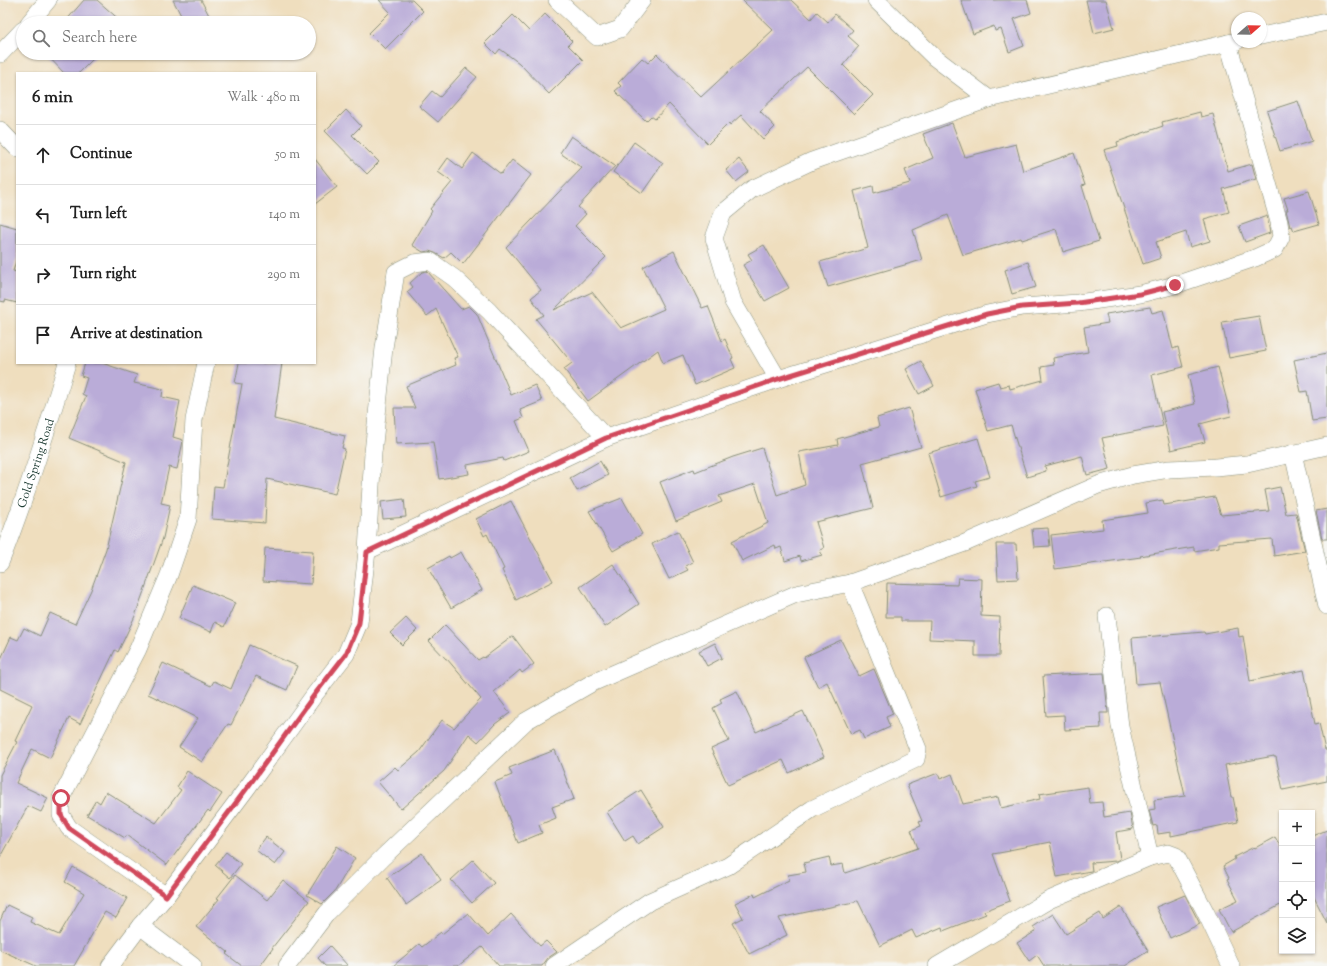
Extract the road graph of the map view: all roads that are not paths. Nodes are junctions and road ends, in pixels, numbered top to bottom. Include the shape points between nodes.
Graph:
1 (48, 0) edge
2 (557, 0) edge
3 (642, 0) edge
4 (876, 0) edge
5 (35, 16) edge
6 (1327, 22) edge
7 (1267, 35) edge
8 (16, 37) edge
9 (1231, 42) edge
10 (1235, 48) edge
11 (0, 54) edge
12 (989, 99) junction
13 (0, 130) edge
14 (16, 147) edge
15 (67, 364) edge
16 (206, 364) edge
17 (778, 379) junction
18 (606, 438) junction
19 (1327, 446) edge
20 (1292, 453) junction
21 (367, 552) junction
22 (0, 563) edge
23 (850, 583) junction
24 (1327, 606) edge
25 (1107, 616) dead end
26 (1150, 857) junction
27 (166, 896) junction
28 (140, 926) junction
29 (110, 966) edge
30 (192, 966) edge
31 (287, 966) edge
32 (554, 966) edge
33 (937, 966) edge
34 (1231, 966) edge

1 - 5 street
2 - 3 street via 597,37 620,29
4 - 12 street via 934,57
6 - 7 street
8 - 11 street
9 - 12 street
10 - 17 street via 1279,222 1281,237 1275,249 1175,285 1140,294 1078,303 1022,307 987,314
12 - 17 street via 812,161 752,189 723,213 714,238 733,302
13 - 14 street
15 - 22 street, Gold Spring Road via 41,450
16 - 27 street via 194,420 188,520 169,575 138,649 61,798 61,815 69,828
17 - 18 street
18 - 21 street
18 - 21 street via 489,311 454,278 430,261 414,262 396,272 384,348 373,453
19 - 20 street
20 - 23 street via 1247,464 1169,468 1098,485 965,543
20 - 24 street
21 - 27 street via 359,623 346,654
23 - 31 street via 796,594 592,683 526,721 327,913
23 - 32 street via 918,748 916,759 812,808 728,866 650,902
25 - 26 street via 1120,726
26 - 33 street via 1049,900
26 - 34 street via 1168,853 1176,856
27 - 28 street
28 - 29 street
28 - 30 street

